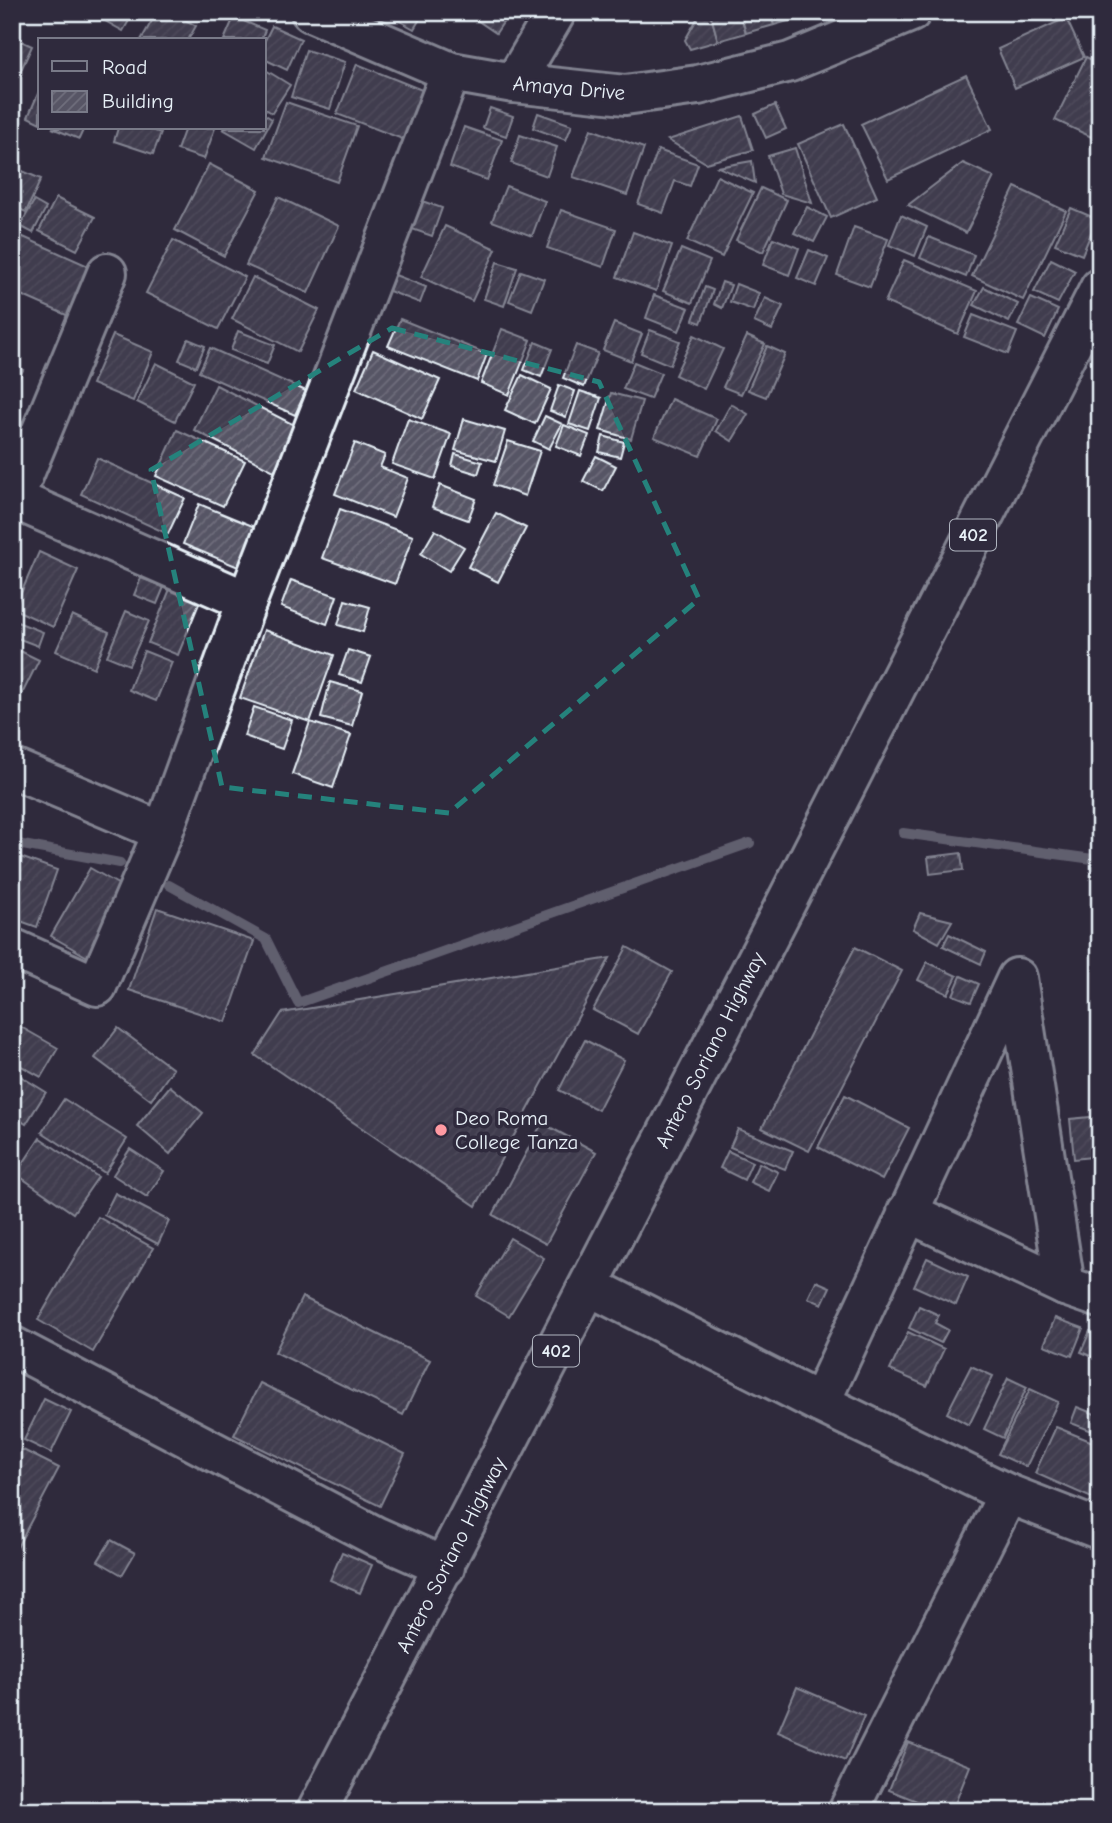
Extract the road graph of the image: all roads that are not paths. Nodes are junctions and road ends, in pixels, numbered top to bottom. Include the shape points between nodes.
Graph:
1 (311, 12) edge
2 (556, 12) edge
3 (911, 12) edge
4 (451, 72) junction
5 (514, 83) junction
6 (107, 273) dead end
7 (1100, 288) edge
8 (13, 498) edge
9 (247, 601) junction
10 (12, 768) edge
11 (163, 832) junction
12 (12, 948) edge
13 (907, 1212) junction
14 (589, 1286) junction
15 (1082, 1292) edge
16 (12, 1346) edge
17 (820, 1403) junction
18 (1008, 1494) junction
19 (1096, 1528) dead end
20 (445, 1567) junction
21 (317, 1811) edge
22 (848, 1811) edge

1 - 4 street, Amaya Drive
2 - 5 street
3 - 5 street, Amaya Drive via 800,59 698,85 625,95
4 - 5 street, Amaya Drive
4 - 9 street
6 - 8 street
7 - 14 street, Antero Soriano Highway / 402
8 - 9 street
9 - 11 street
10 - 11 street
11 - 12 street via 97,986
13 - 15 street
13 - 15 street via 1017,978
13 - 17 street
14 - 17 street
14 - 20 street, Antero Soriano Highway / 402
16 - 20 street via 377,1537
17 - 18 street
18 - 19 street
18 - 22 street
20 - 21 street, Antero Soriano Highway / 402

